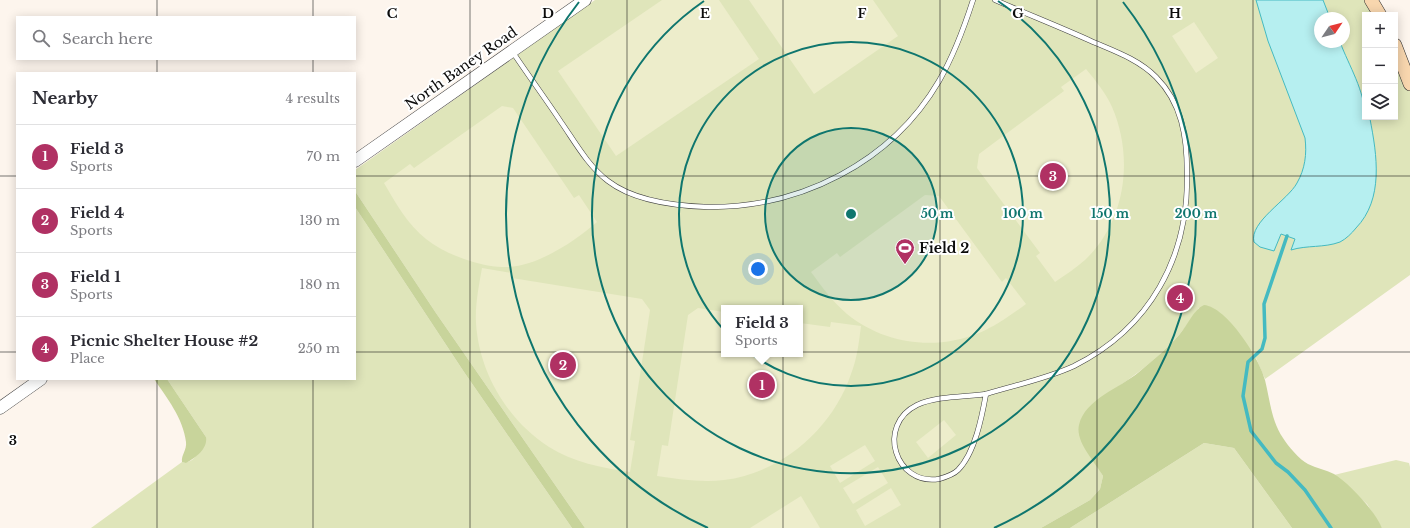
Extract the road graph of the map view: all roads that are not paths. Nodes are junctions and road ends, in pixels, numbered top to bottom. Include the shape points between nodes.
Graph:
1 (585, 0) edge
2 (973, 0) edge
3 (995, 0) edge
4 (1371, 0) edge
5 (1378, 12) edge
6 (1396, 48) edge
7 (512, 51) junction
8 (1410, 84) edge
9 (356, 160) edge
10 (40, 380) edge
11 (986, 394) junction
12 (0, 408) edge

1 - 7 street, North Baney Road
2 - 7 lane via 950,61 927,99 906,125 865,160 831,180 799,193 753,205 700,207 662,202 633,194 609,182 589,162
3 - 11 lane via 1125,56 1147,69 1179,110 1187,154 1188,182 1182,235 1173,260 1155,296 1130,325 1103,348 1074,366
4 - 5 main road
6 - 8 main road
7 - 9 street, North Baney Road
10 - 12 street
11 - 11 lane via 927,402 904,414 897,424 894,446 909,471 923,479 931,480 947,477 958,470 974,442

